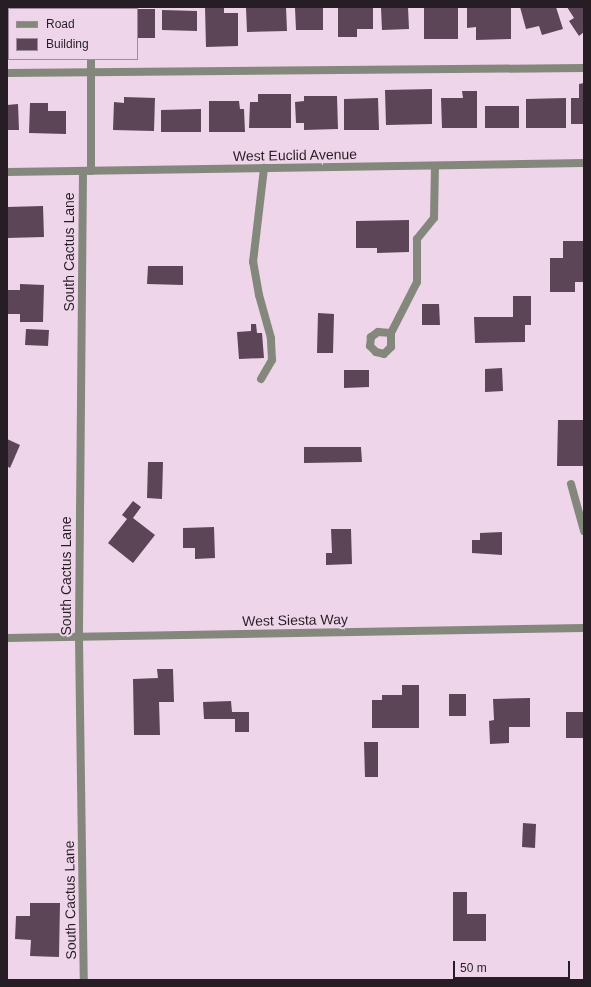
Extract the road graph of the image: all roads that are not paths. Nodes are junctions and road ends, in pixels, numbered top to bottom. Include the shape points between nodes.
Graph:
1 (91, 60) edge
2 (584, 68) edge
3 (91, 72) junction
4 (7, 73) edge
5 (584, 163) edge
6 (435, 166) junction
7 (264, 168) junction
8 (87, 171) junction
9 (7, 172) edge
10 (391, 333) dead end
11 (261, 379) dead end
12 (572, 484) dead end
13 (584, 531) edge
14 (584, 628) edge
15 (7, 638) edge
16 (79, 638) junction
17 (84, 980) edge

1 - 3 street, South Cactus Lane
2 - 3 street
3 - 4 street
3 - 8 street, South Cactus Lane
5 - 6 street, West Euclid Avenue
6 - 7 street, West Euclid Avenue
6 - 10 street via 434,218 417,239 418,282
7 - 8 street, West Euclid Avenue
7 - 11 street via 253,262 271,338 272,360
8 - 9 street, West Euclid Avenue
8 - 16 street, South Cactus Lane
12 - 13 street
14 - 16 street, West Siesta Way
15 - 16 street, West Siesta Way
16 - 17 street, South Cactus Lane

